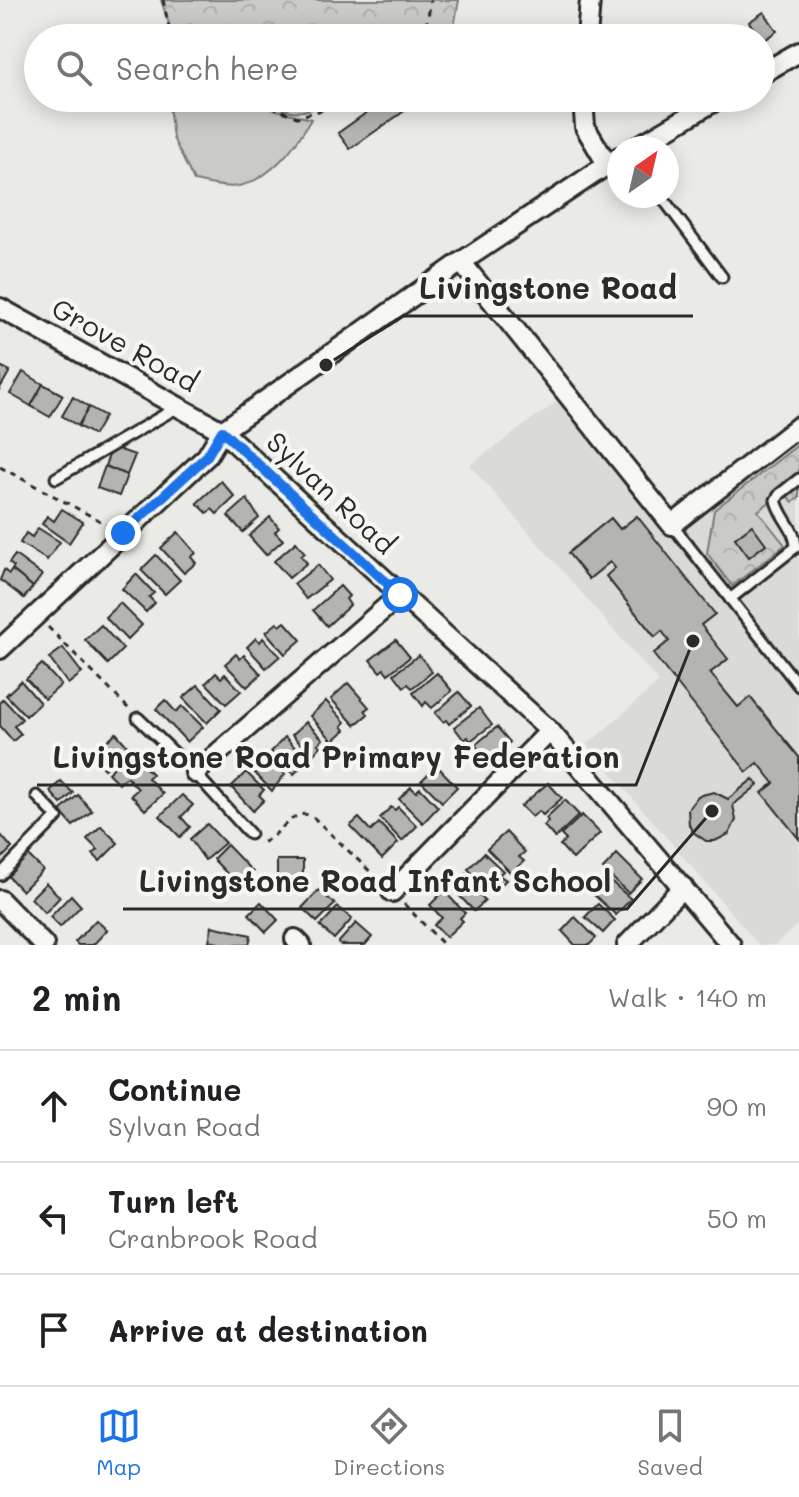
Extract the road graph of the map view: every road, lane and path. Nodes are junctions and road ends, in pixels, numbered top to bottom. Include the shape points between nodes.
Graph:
1 (163, 0) edge
2 (431, 0) edge
3 (590, 0) edge
4 (168, 24) edge
5 (427, 24) edge
6 (588, 24) edge
7 (799, 52) edge
8 (775, 66) edge
9 (284, 112) edge
10 (315, 112) edge
11 (584, 112) edge
12 (696, 112) edge
13 (655, 136) edge
14 (607, 154) edge
15 (607, 165) edge
16 (670, 208) edge
17 (461, 262) junction
18 (722, 277) dead end
19 (0, 308) edge
20 (178, 407) junction
21 (799, 426) edge
22 (222, 431) junction
23 (0, 467) edge
24 (56, 478) dead end
25 (799, 479) edge
26 (672, 525) junction
27 (123, 533) junction
28 (400, 595) junction
29 (730, 599) junction
30 (36, 615) junction
31 (0, 649) edge
32 (799, 686) edge
33 (138, 718) joint
34 (550, 731) junction
35 (195, 773) junction
36 (37, 796) dead end
37 (250, 834) joint
38 (0, 875) edge
39 (683, 887) junction
40 (392, 892) junction
41 (0, 900) edge
42 (44, 945) edge
43 (444, 945) edge
44 (627, 945) edge
45 (731, 945) edge

1 - 4 path
2 - 5 path
3 - 6 street
7 - 8 street
9 - 10 path via 297,117
11 - 14 street via 585,127
12 - 13 street
15 - 17 street
16 - 18 lane
17 - 22 street
17 - 26 street
19 - 20 street, Grove Road
20 - 22 street, Grove Road
20 - 24 lane
21 - 26 street
22 - 27 street via 207,456
22 - 28 street, Sylvan Road
23 - 27 path
25 - 29 lane via 776,500 796,547
26 - 29 lane
27 - 30 street
28 - 34 street, Sylvan Road
28 - 35 street
29 - 32 lane
30 - 31 street
30 - 33 path
33 - 35 lane
34 - 39 street, Sylvan Road
34 - 40 street
35 - 37 lane
36 - 38 lane via 57,817
37 - 40 path via 267,841 306,813
39 - 44 street
39 - 45 street, Sylvan Road
40 - 43 path
41 - 42 street

